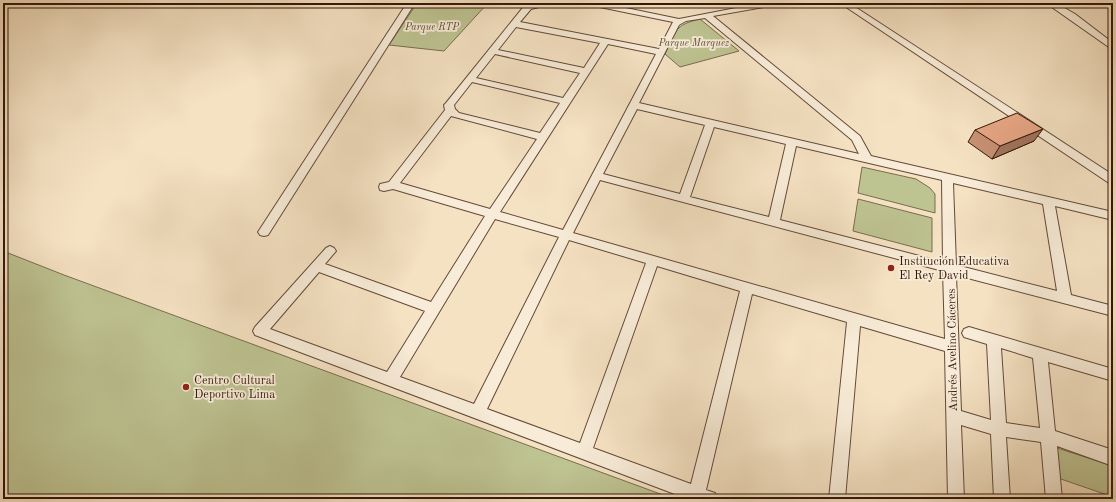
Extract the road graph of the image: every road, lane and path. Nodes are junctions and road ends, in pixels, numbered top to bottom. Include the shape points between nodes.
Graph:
1 (411, 3) edge
2 (544, 3) edge
3 (590, 3) edge
4 (716, 3) edge
5 (775, 3) edge
6 (844, 3) edge
7 (1050, 3) edge
8 (1106, 3) edge
9 (613, 5) edge
10 (1113, 7) edge
11 (730, 11) junction
12 (707, 15) junction
13 (679, 21) junction
14 (515, 24) junction
15 (605, 42) junction
16 (1113, 47) edge
17 (492, 51) junction
18 (661, 52) junction
19 (586, 71) junction
20 (469, 79) junction
21 (566, 102) junction
22 (634, 105) junction
23 (450, 110) junction
24 (711, 122) junction
25 (543, 137) junction
26 (792, 141) junction
27 (867, 158) junction
28 (597, 176) junction
29 (947, 178) junction
30 (1113, 180) edge
31 (684, 199) junction
32 (1048, 202) junction
33 (493, 213) junction
34 (1113, 216) edge
35 (774, 222) junction
36 (264, 232) dead end
37 (566, 235) junction
38 (330, 251) dead end
39 (653, 260) junction
40 (316, 266) junction
41 (950, 268) junction
42 (747, 288) junction
43 (1065, 298) junction
44 (434, 309) junction
45 (1113, 311) edge
46 (854, 319) junction
47 (968, 334) dead end
48 (994, 341) junction
49 (952, 347) junction
50 (1040, 354) junction
51 (1113, 376) edge
52 (390, 380) junction
53 (477, 413) junction
54 (954, 416) junction
55 (998, 429) junction
56 (1047, 436) junction
57 (584, 453) junction
58 (1113, 458) edge
59 (703, 497) edge
60 (837, 499) edge
61 (956, 499) edge
62 (1002, 499) edge
63 (1054, 499) edge

1 - 36 street
2 - 14 street via 528,7
3 - 9 street
4 - 11 street
5 - 11 street
6 - 30 street
7 - 16 street
8 - 10 street
9 - 13 street
11 - 12 street
12 - 13 street
12 - 27 street via 856,138
13 - 18 street
14 - 15 street
14 - 17 street
15 - 18 street
15 - 19 street
17 - 19 street
17 - 20 street
18 - 22 street
19 - 21 street
20 - 21 street
20 - 23 street via 449,105
21 - 25 street
22 - 24 street
22 - 28 street
23 - 25 street via 456,115
23 - 33 street via 388,186
24 - 26 street
24 - 31 street
25 - 33 street
26 - 27 street
26 - 35 street
27 - 29 street
28 - 31 street
28 - 37 street
29 - 32 street
29 - 41 street, Andrés Avelino Cáceres
31 - 35 street
32 - 34 street
32 - 43 street
33 - 37 street
33 - 44 street
35 - 41 street
37 - 39 street
37 - 53 street
38 - 40 street
39 - 42 street
39 - 57 street
40 - 44 street
40 - 52 street via 260,331
41 - 43 street
41 - 49 street, Andrés Avelino Cáceres
42 - 46 street
42 - 59 street
43 - 45 street
44 - 52 street
46 - 49 street
46 - 60 street
47 - 48 street
48 - 50 street
48 - 55 street
49 - 54 street, Andrés Avelino Cáceres
50 - 51 street
50 - 56 street
52 - 53 street
53 - 57 street
54 - 55 street
54 - 61 street, Andrés Avelino Cáceres
55 - 56 street
55 - 62 street
56 - 58 street
56 - 63 street
57 - 59 street

